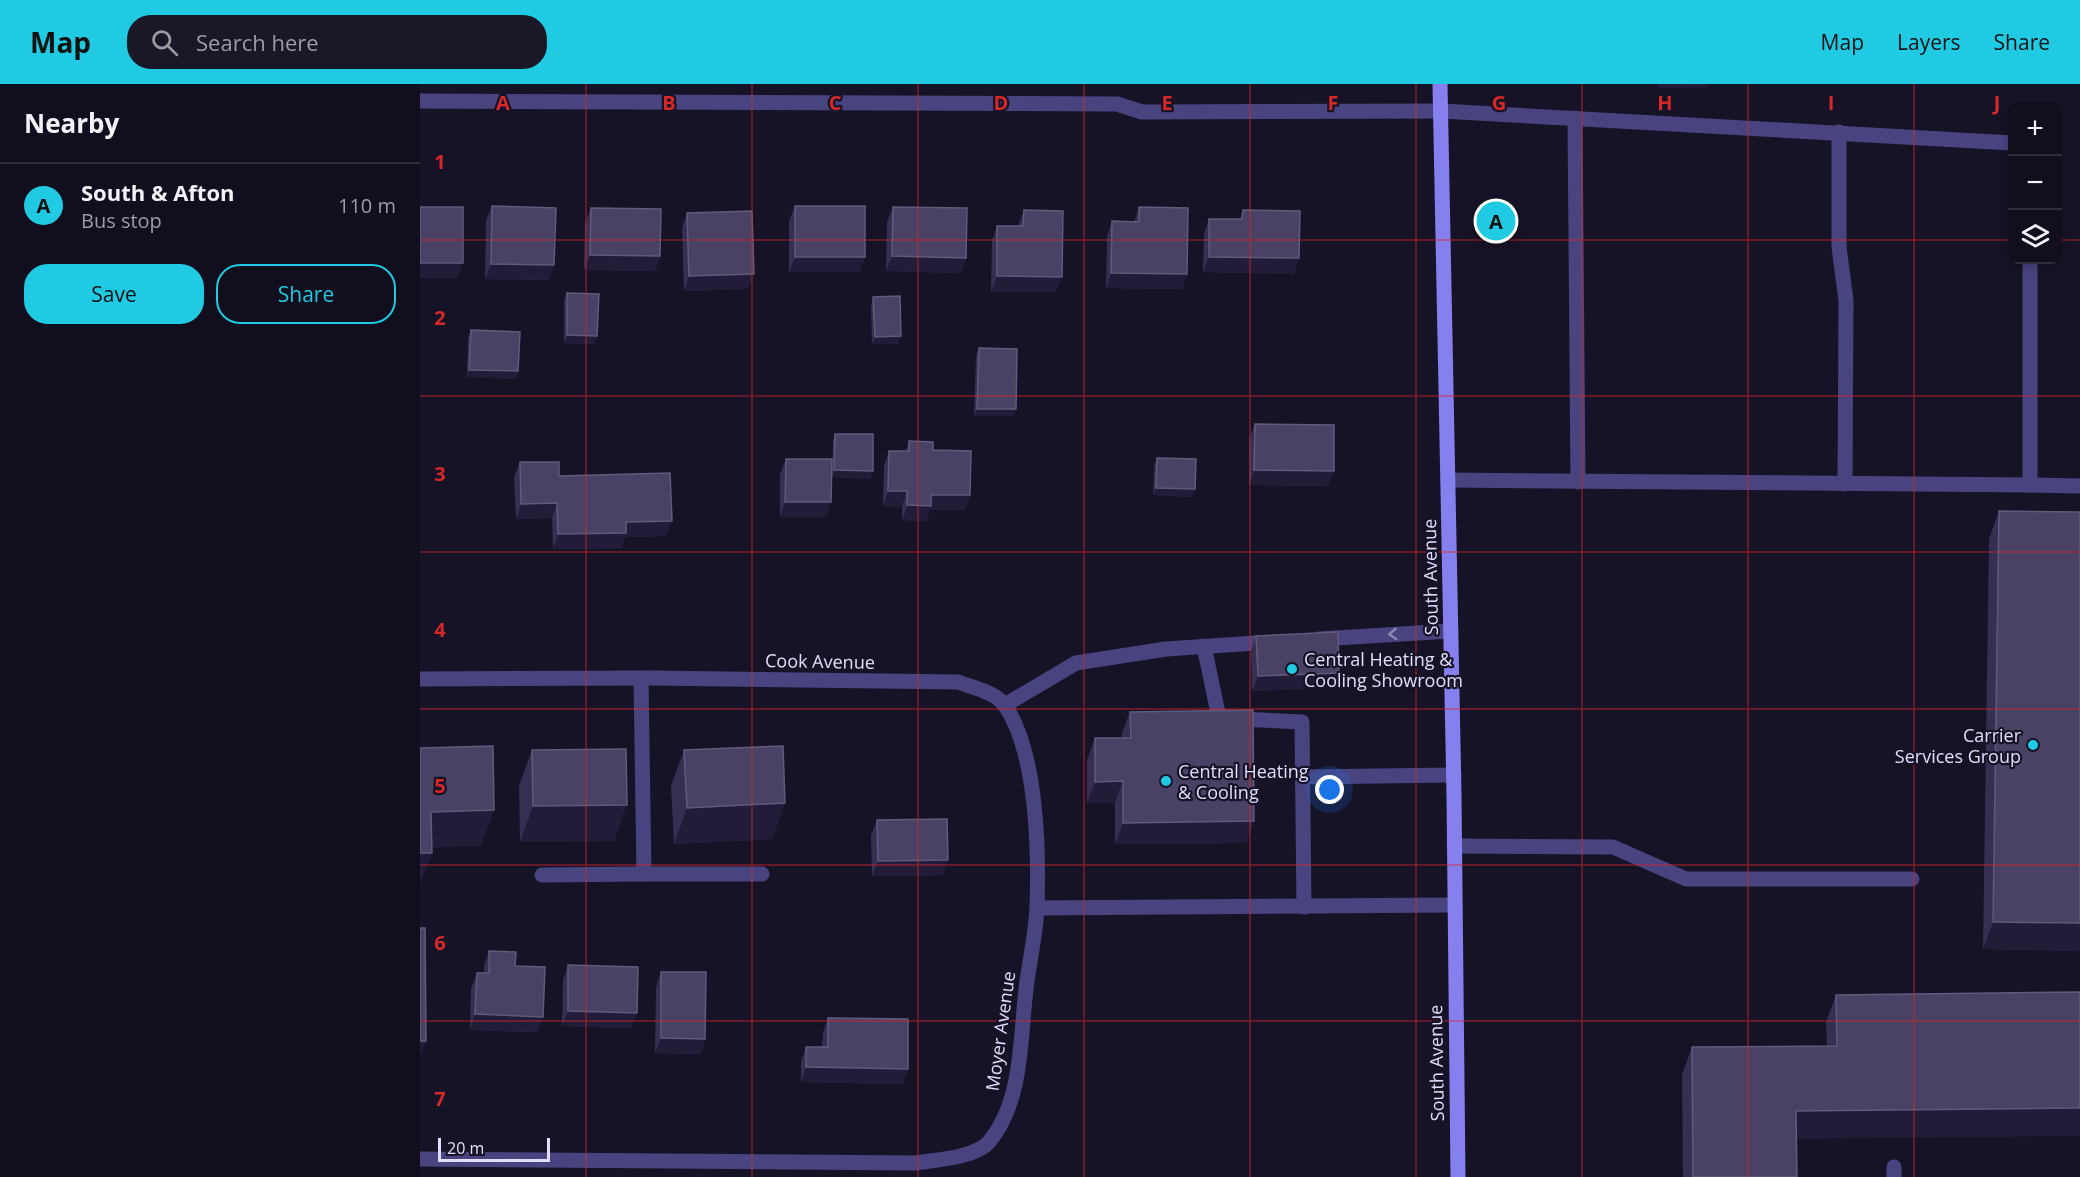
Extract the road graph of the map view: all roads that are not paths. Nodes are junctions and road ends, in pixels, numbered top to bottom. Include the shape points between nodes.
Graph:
1 (1440, 84) edge
2 (420, 101) edge
3 (1441, 111) junction
4 (1575, 118) junction
5 (1839, 132) junction
6 (2008, 143) edge
7 (2030, 264) edge
8 (1448, 480) junction
9 (1578, 482) junction
10 (1845, 484) junction
11 (2030, 485) junction
12 (2080, 486) edge
13 (1451, 631) junction
14 (1308, 640) edge
15 (1285, 641) edge
16 (1204, 646) junction
17 (641, 678) junction
18 (420, 679) edge
19 (1005, 705) junction
20 (1454, 776) junction
21 (1303, 777) junction
22 (1454, 846) junction
23 (644, 874) junction
24 (762, 874) dead end
25 (542, 875) dead end
26 (1912, 879) dead end
27 (1454, 905) junction
28 (1304, 907) junction
29 (1037, 908) junction
30 (420, 1159) edge
31 (1458, 1177) edge

1 - 3 main road, South Avenue
2 - 3 street via 1117,104 1142,112
3 - 4 street
3 - 8 main road, South Avenue
4 - 5 street
4 - 9 street
5 - 6 street
5 - 10 street via 1839,247 1846,300
7 - 11 street
8 - 9 street
8 - 13 main road, South Avenue
9 - 10 street
10 - 11 street
11 - 12 street
13 -> 14 street
13 - 20 main road, South Avenue
15 - 16 street
16 - 19 street via 1076,663
16 - 21 street via 1219,718 1302,722
17 - 18 street, Cook Avenue
17 - 19 street, Cook Avenue via 958,682 994,695
17 - 23 street
19 - 29 street via 1028,760
20 - 21 street
20 - 22 main road, South Avenue
21 - 28 street
22 - 26 street via 1613,847 1686,879
22 - 27 main road, South Avenue
23 - 24 street
23 - 25 street
27 - 28 street
27 - 31 main road, South Avenue
28 - 29 street
29 - 30 street, Moyer Avenue via 1016,1081 1005,1117 987,1144 956,1158 915,1163

